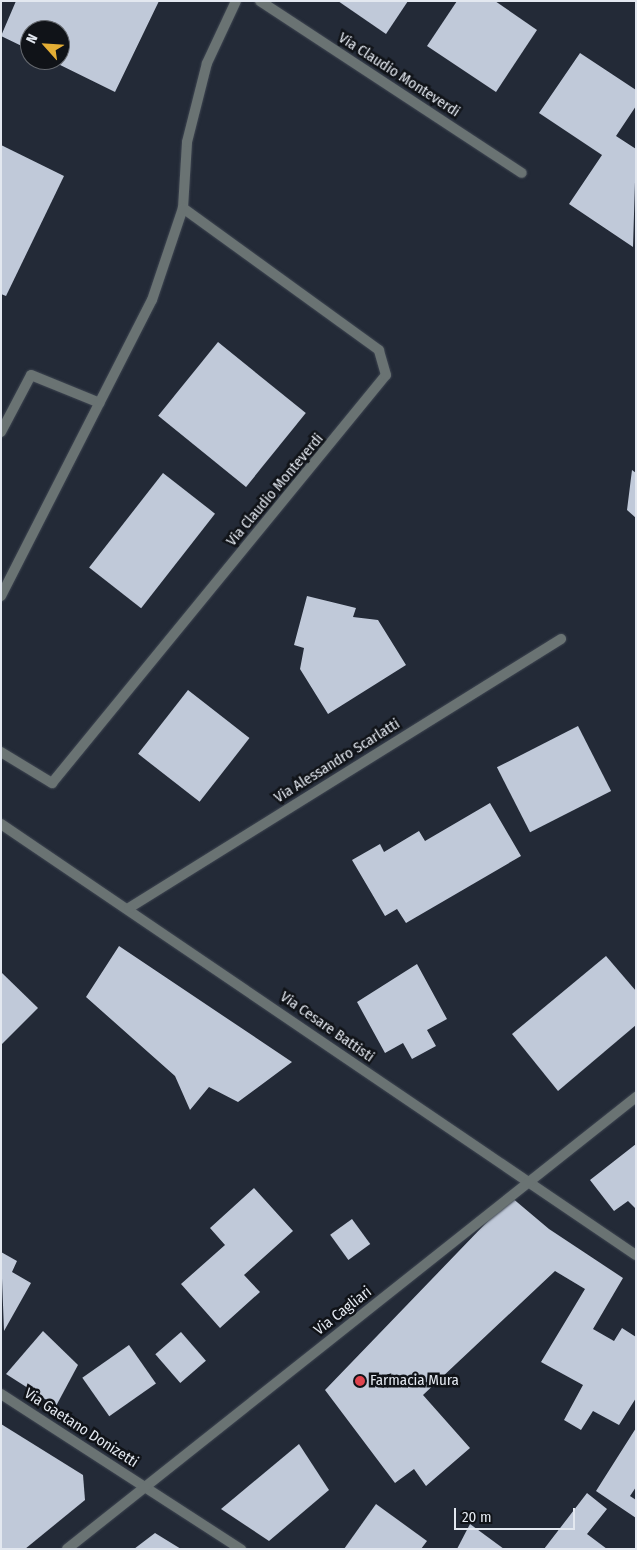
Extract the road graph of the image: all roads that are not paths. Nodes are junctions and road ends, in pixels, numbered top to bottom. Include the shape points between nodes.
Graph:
1 (236, 1) edge
2 (260, 1) edge
3 (522, 173) dead end
4 (183, 208) junction
5 (100, 402) junction
6 (1, 432) edge
7 (4, 583) edge
8 (1, 596) edge
9 (561, 640) dead end
10 (1, 752) edge
11 (1, 824) edge
12 (129, 908) junction
13 (636, 1097) edge
14 (527, 1184) junction
15 (636, 1255) edge
16 (1, 1394) edge
17 (144, 1487) junction
18 (68, 1549) edge
19 (241, 1549) edge

1 - 4 street via 208,63 187,142
2 - 3 street, Via Claudio Monteverdi
4 - 5 street via 152,300
4 - 10 street, Via Claudio Monteverdi via 379,350 386,374 52,783
5 - 6 street via 31,374
5 - 7 street
7 - 8 street
9 - 12 street, Via Alessandro Scarlatti
11 - 12 street, Via Cesare Battisti
12 - 14 street, Via Cesare Battisti
13 - 14 street, Via Cagliari
14 - 15 street, Via Cesare Battisti
14 - 17 street, Via Cagliari
16 - 17 street, Via Gaetano Donizetti
17 - 18 street, Via Cagliari
17 - 19 street, Via Gaetano Donizetti

